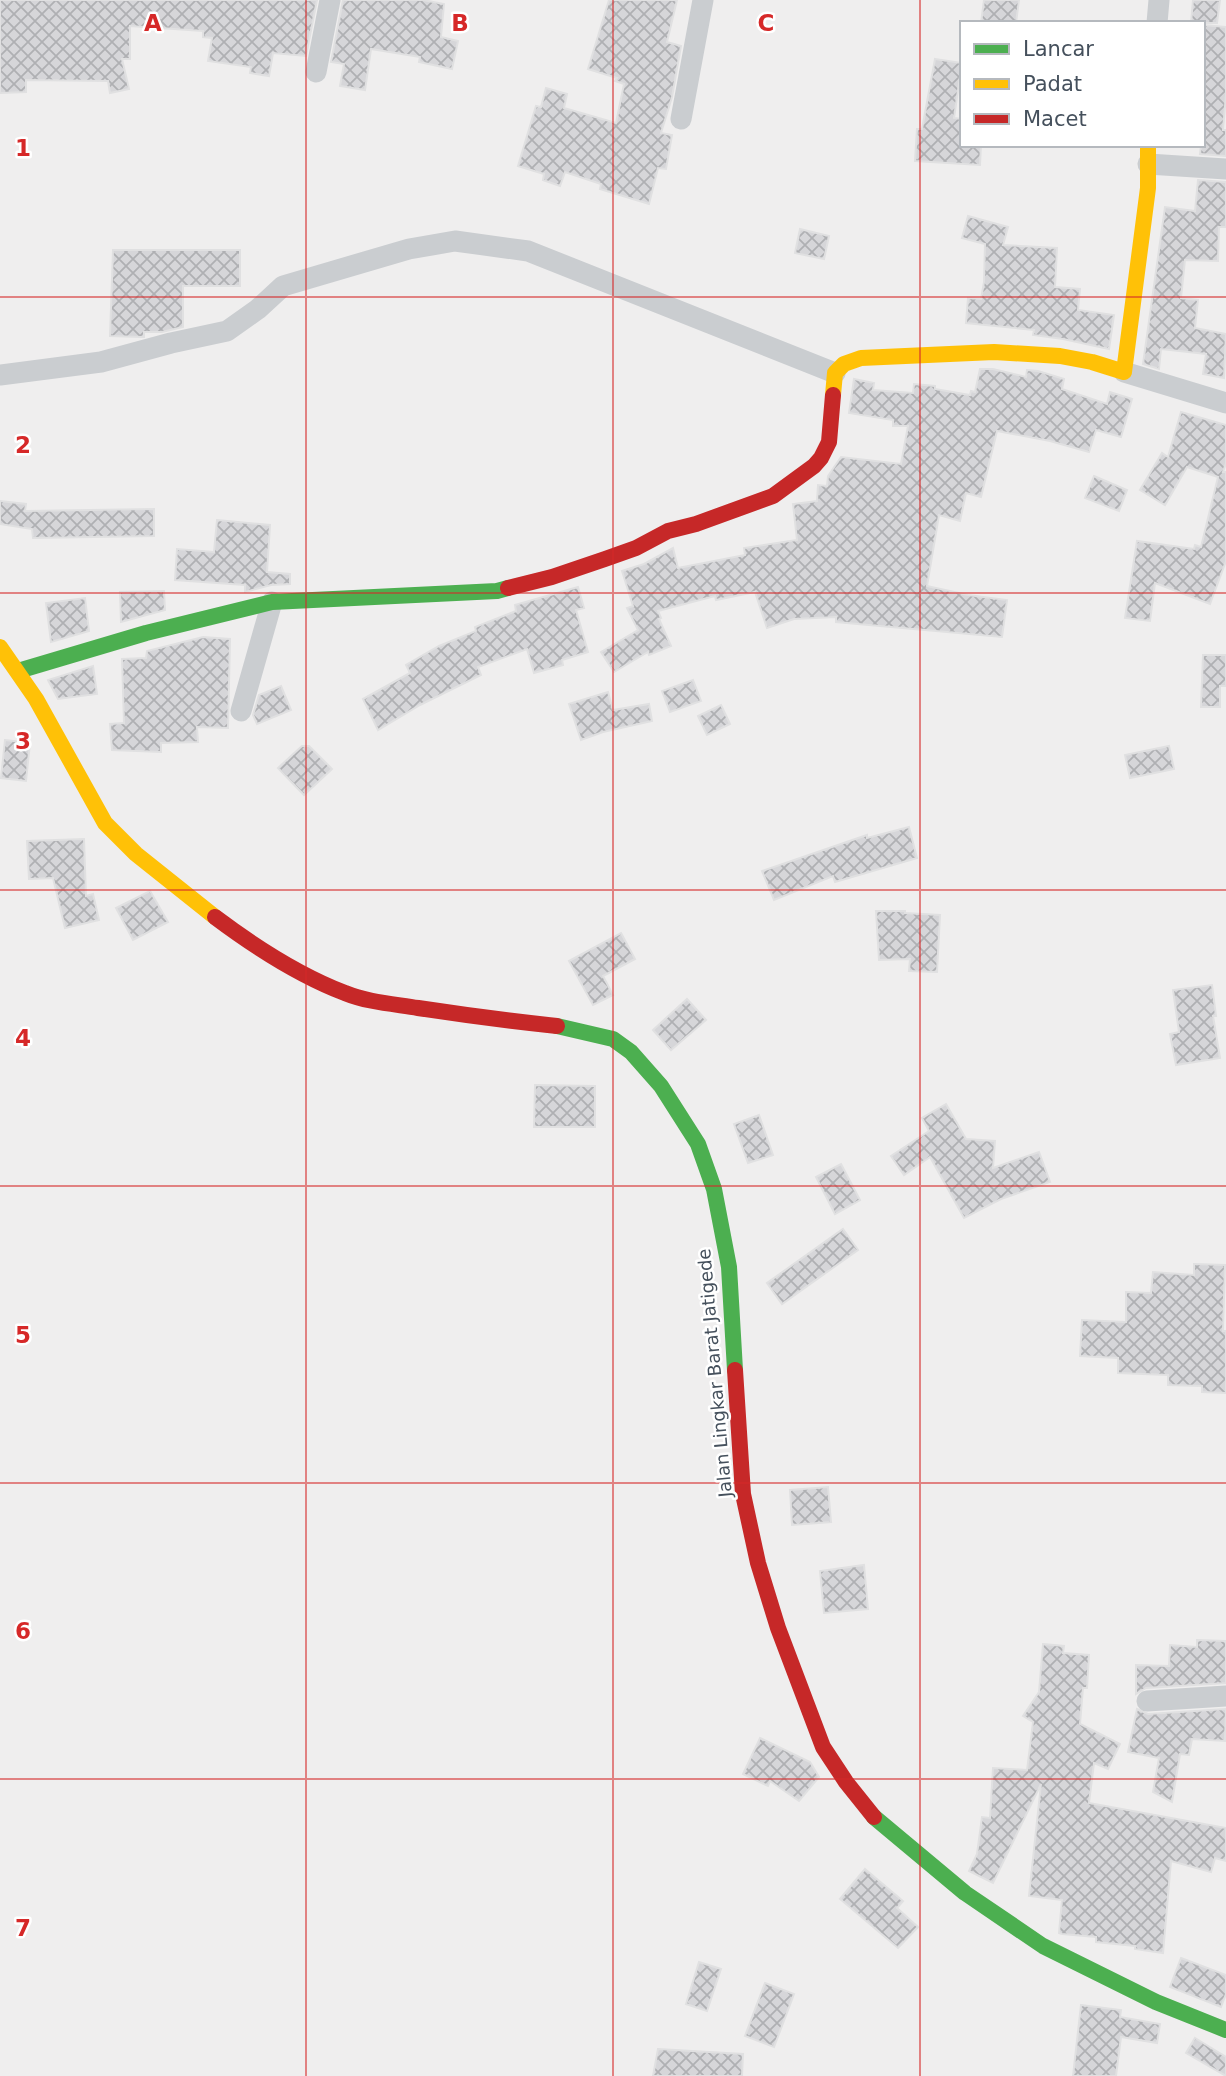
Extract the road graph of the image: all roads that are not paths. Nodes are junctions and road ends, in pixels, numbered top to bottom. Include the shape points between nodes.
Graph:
1 (330, 0) edge
2 (703, 0) edge
3 (1159, 0) edge
4 (1157, 21) edge
5 (316, 72) dead end
6 (681, 119) dead end
7 (1148, 155) edge
8 (1226, 169) edge
9 (1124, 372) junction
10 (835, 373) junction
11 (0, 375) edge
12 (1226, 403) edge
13 (272, 602) junction
14 (0, 647) edge
15 (18, 671) junction
16 (241, 711) dead end
17 (1226, 1696) edge
18 (1147, 1701) dead end
19 (1226, 2030) edge

1 - 5 street
2 - 6 street
3 - 4 street
7 - 8 street
7 - 9 main road
9 - 10 main road via 1031,351 861,358
9 - 12 street
10 - 11 street via 528,251 455,241 409,249 283,286 227,331 101,362
10 - 13 main road via 829,442 821,458 773,496 667,531 605,559 496,591
13 - 15 main road
13 - 16 street
14 - 15 main road, Jalan Lingkar Barat Jatigede
15 - 19 main road, Jalan Lingkar Barat Jatigede via 105,823 136,854 245,940 347,994 457,1014 568,1027 613,1039 631,1052 661,1086 698,1144 714,1189 729,1267 743,1494 778,1628 823,1747 873,1816 965,1893 1043,1946 1156,2002
17 - 18 street

